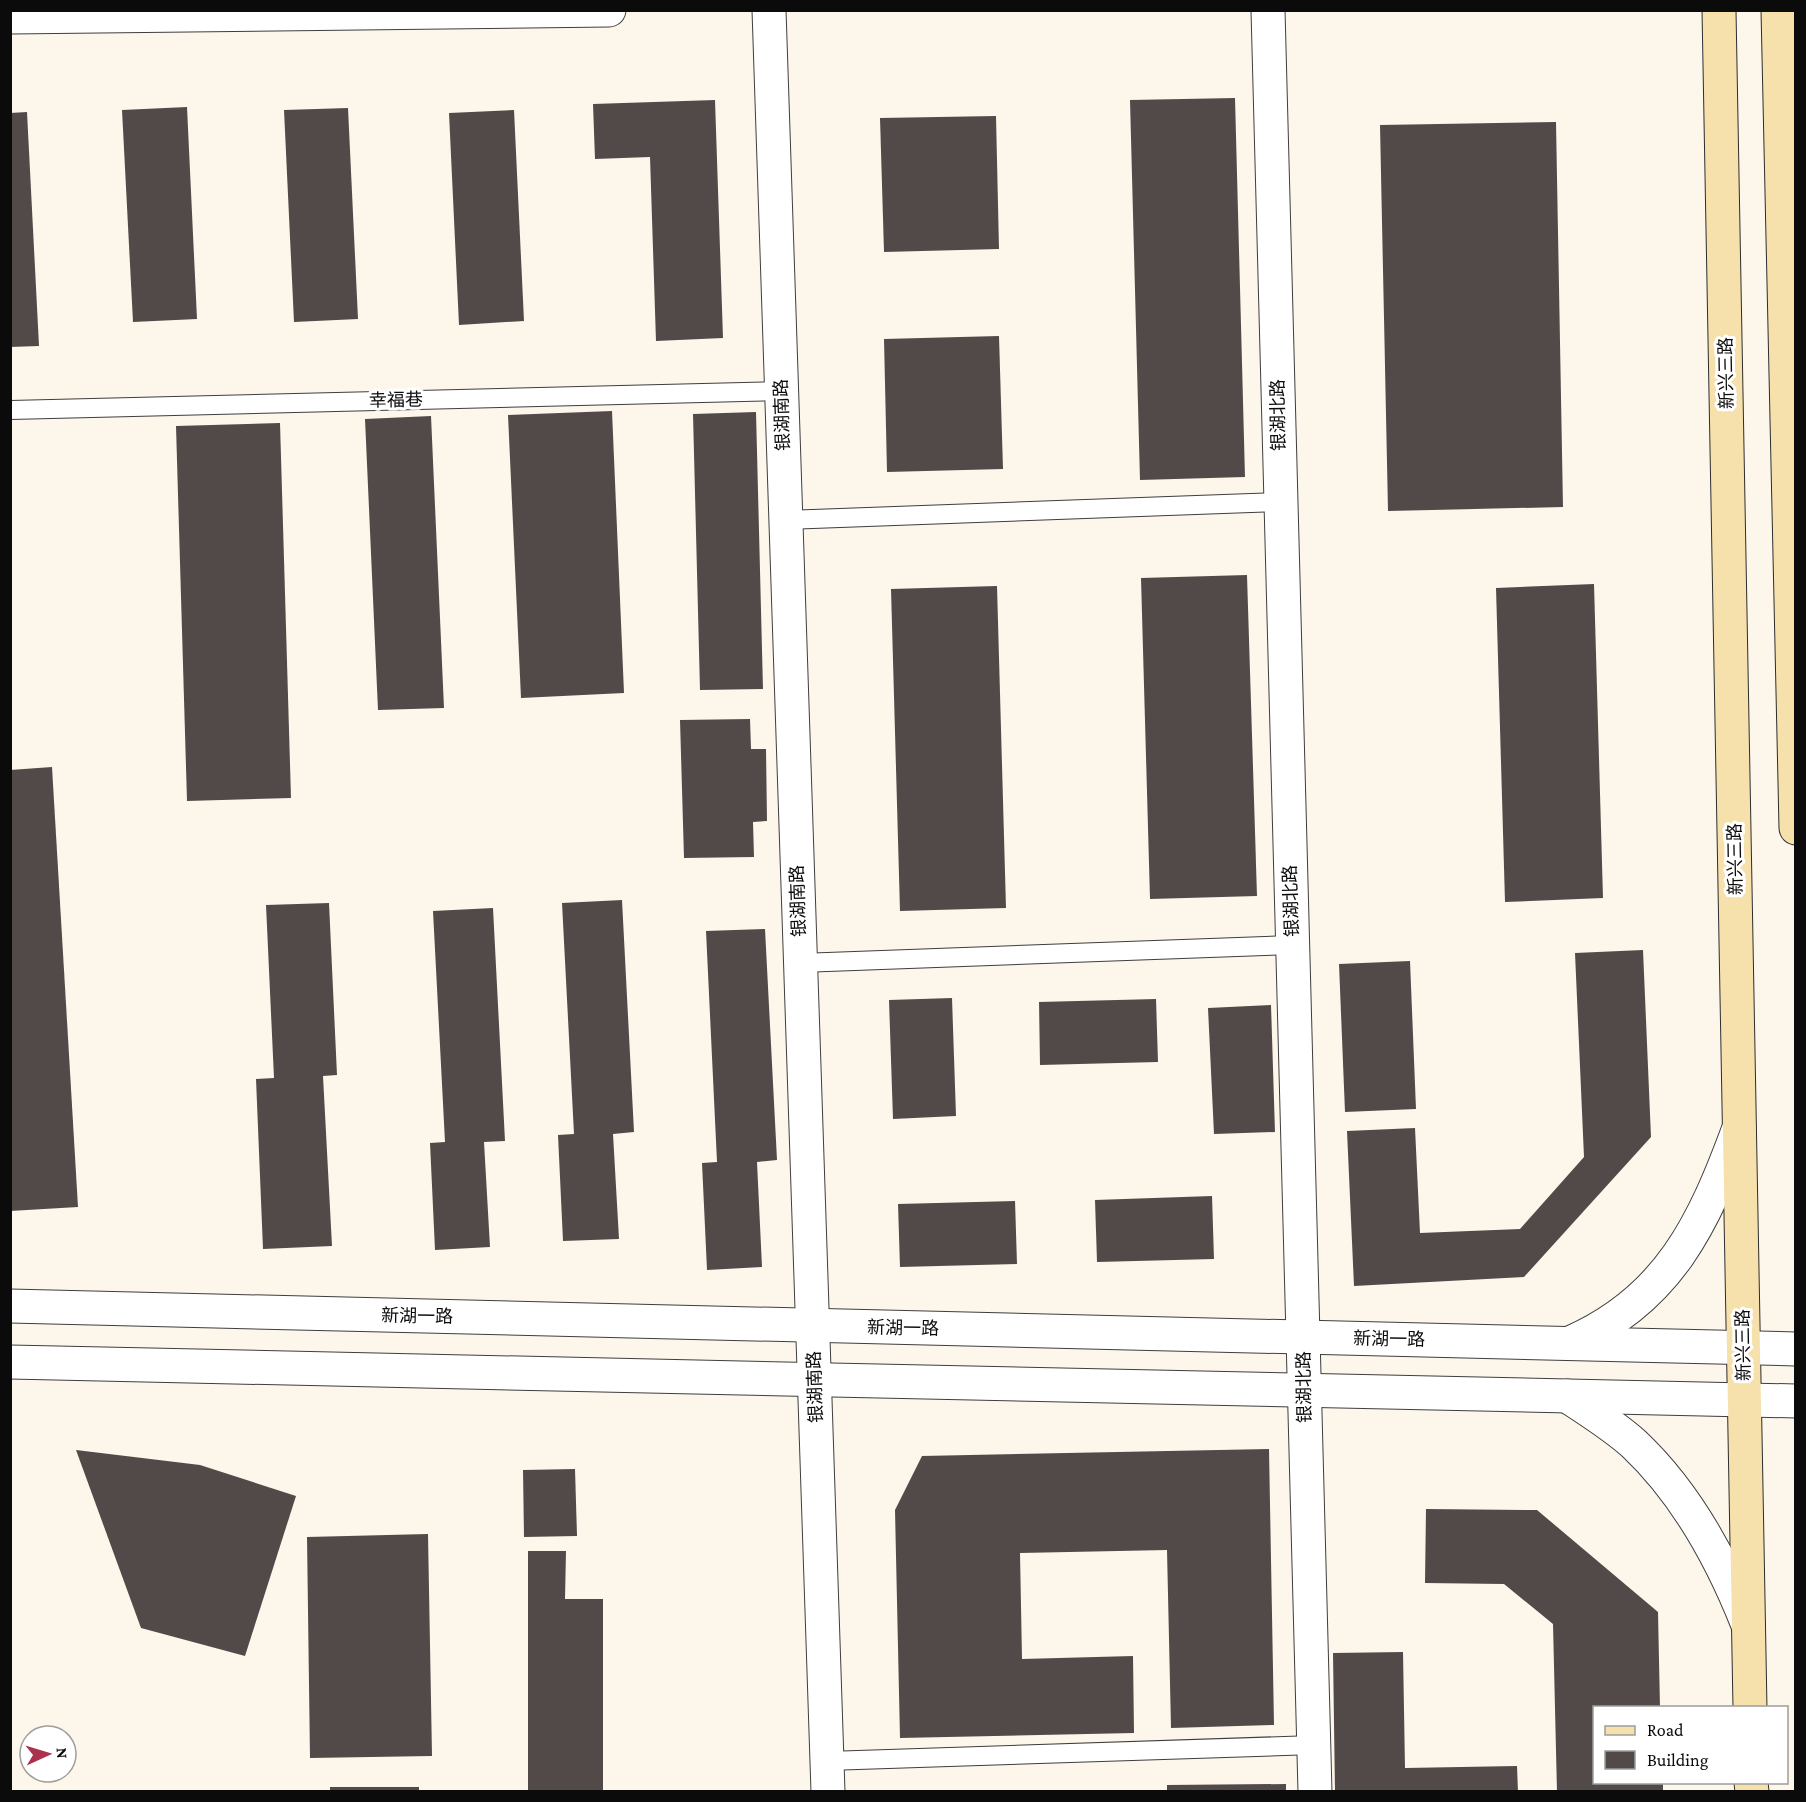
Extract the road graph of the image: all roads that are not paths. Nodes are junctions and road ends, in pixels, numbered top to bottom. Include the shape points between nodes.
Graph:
1 (609, 10) edge
2 (769, 10) edge
3 (1268, 10) edge
4 (1719, 10) edge
5 (1778, 10) edge
6 (383, 12) edge
7 (10, 17) edge
8 (781, 391) junction
9 (10, 410) edge
10 (1281, 502) junction
11 (785, 520) junction
12 (1796, 828) edge
13 (1293, 945) junction
14 (800, 963) junction
15 (1740, 1126) junction
16 (10, 1306) edge
17 (813, 1325) junction
18 (1303, 1337) junction
19 (1569, 1344) junction
20 (1744, 1348) junction
21 (1796, 1349) edge
22 (10, 1362) edge
23 (814, 1379) junction
24 (1304, 1390) junction
25 (1567, 1396) junction
26 (1744, 1400) junction
27 (1796, 1401) edge
28 (1748, 1626) junction
29 (1750, 1706) edge
30 (1314, 1745) junction
31 (828, 1776) edge
32 (1315, 1791) edge

1 - 6 street
2 - 8 street, 银湖南路
3 - 10 street, 银湖北路
4 - 15 main road, 新兴三路
5 - 12 main road
6 - 7 street
8 - 9 lane, 幸福巷
8 - 11 street, 银湖南路
10 - 11 lane
10 - 13 street, 银湖北路
11 - 14 street, 银湖南路
13 - 14 lane
13 - 18 street, 银湖北路
14 - 17 street, 银湖南路
15 - 19 street via 1714,1196 1695,1233 1665,1273 1633,1307 1602,1329
15 - 20 main road, 新兴三路
16 - 17 street, 新湖一路
17 - 18 street, 新湖一路
17 - 23 street, 银湖南路
18 - 19 street, 新湖一路
18 - 24 street, 银湖北路
19 - 20 street, 新湖一路
20 - 21 street, 新湖一路
20 - 26 main road, 新兴三路
22 - 23 street
23 - 24 street
23 - 31 street, 银湖南路
24 - 25 street
24 - 30 street, 银湖北路
25 - 26 street
25 - 28 street via 1634,1444 1663,1474 1716,1550
26 - 27 street
26 - 28 main road, 新兴三路
28 - 29 main road, 新兴三路
30 - 31 lane
30 - 32 street, 银湖北路

